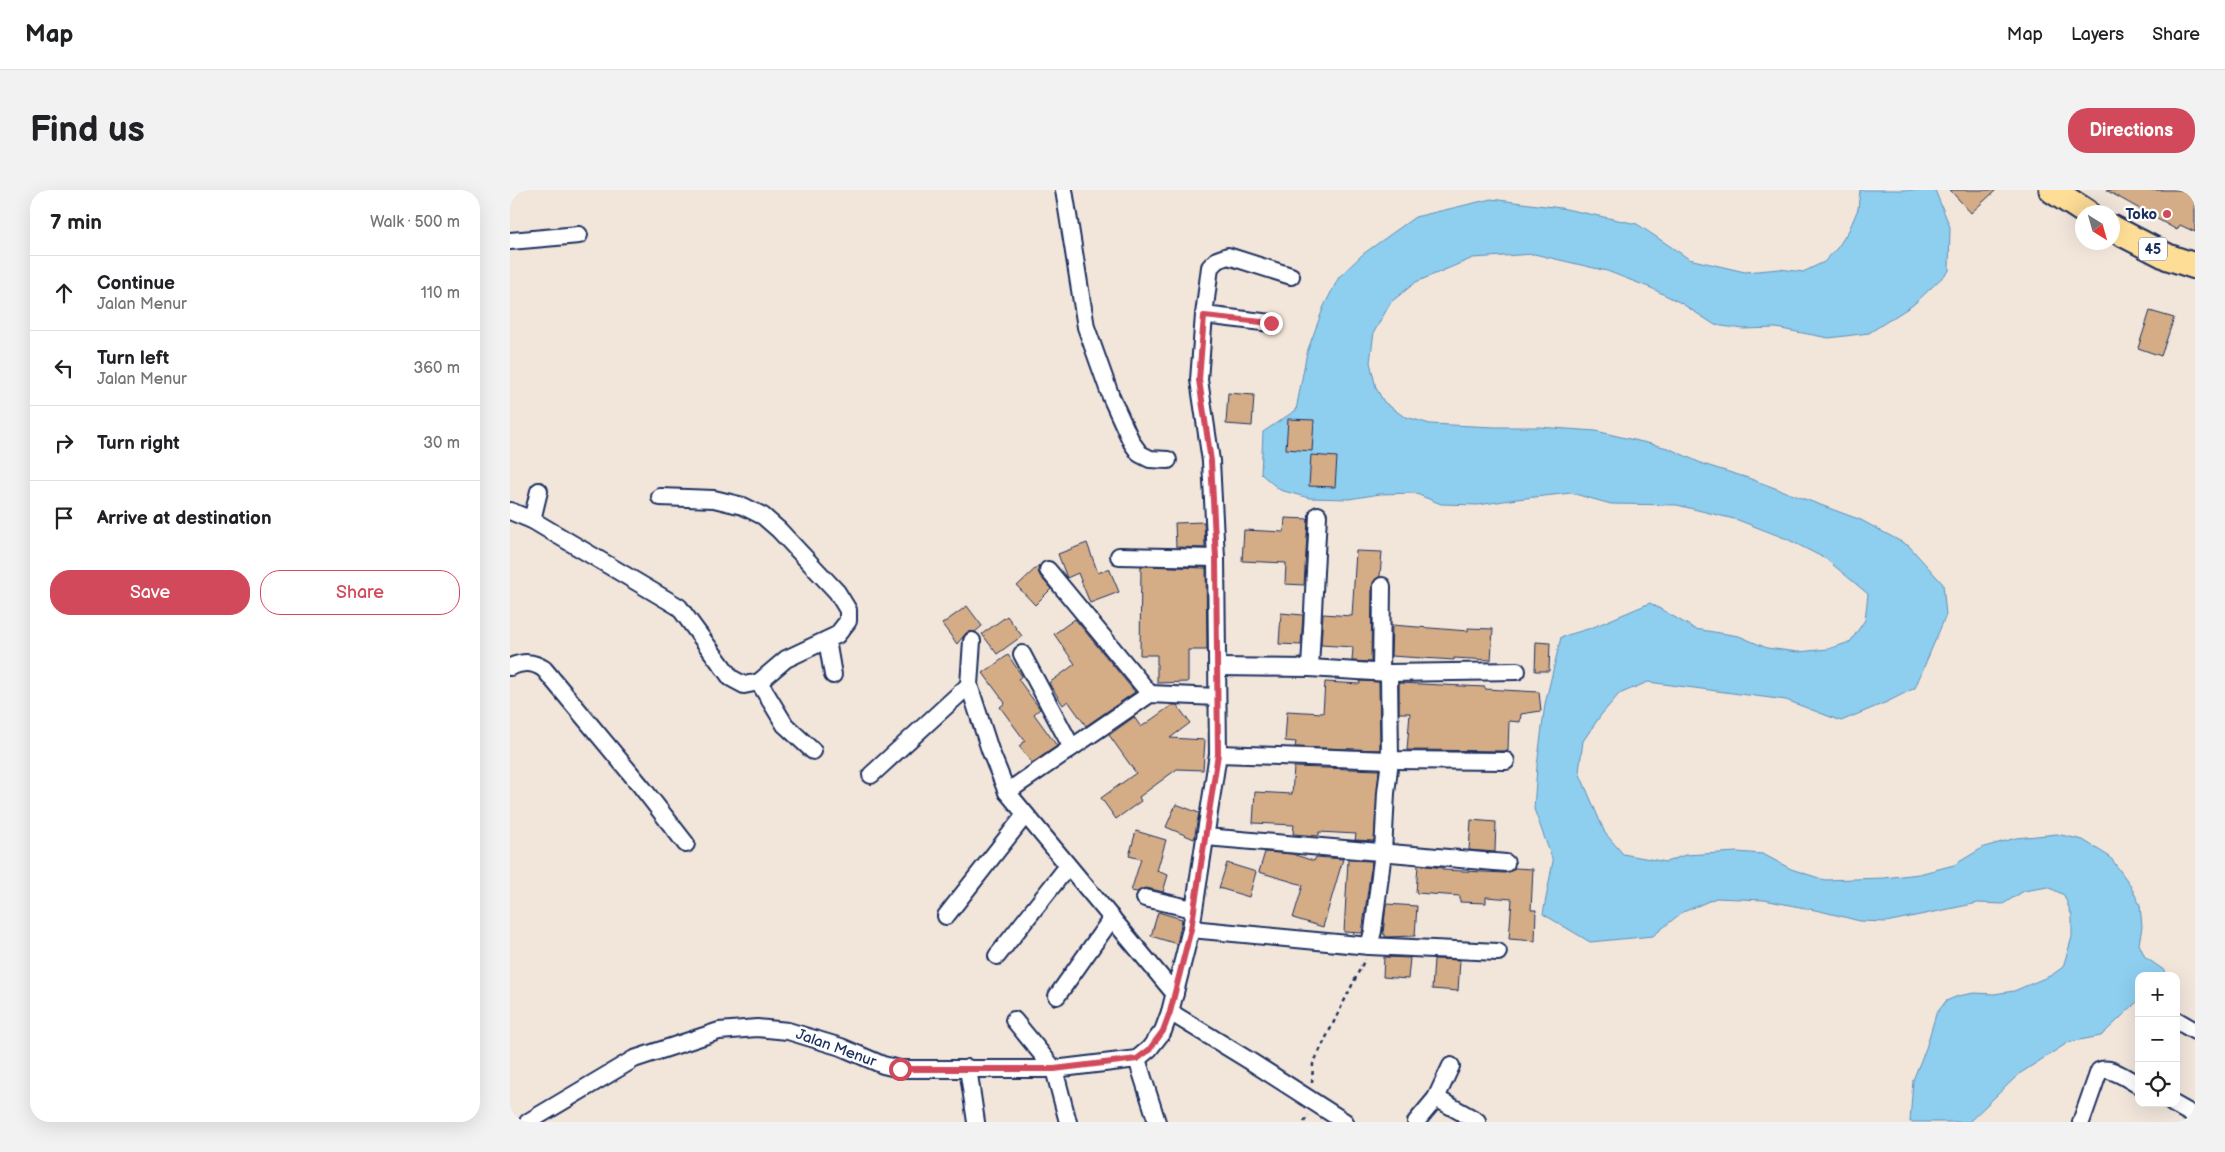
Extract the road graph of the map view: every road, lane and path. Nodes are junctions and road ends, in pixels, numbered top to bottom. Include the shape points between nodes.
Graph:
1 (1064, 190) edge
2 (2052, 190) edge
3 (2075, 205) edge
4 (2120, 232) edge
5 (579, 235) dead end
6 (510, 241) edge
7 (2195, 266) edge
8 (1291, 276) dead end
9 (1204, 316) junction
10 (1271, 323) dead end
11 (1168, 460) dead end
12 (540, 492) dead end
13 (660, 497) dead end
14 (510, 511) edge
15 (1318, 515) dead end
16 (532, 520) junction
17 (1119, 556) dead end
18 (1216, 558) junction
19 (1048, 570) dead end
20 (1382, 586) dead end
21 (827, 640) junction
22 (972, 641) dead end
23 (1022, 654) dead end
24 (510, 667) edge
25 (1218, 667) junction
26 (1310, 668) junction
27 (1517, 671) dead end
28 (1385, 673) junction
29 (833, 675) dead end
30 (759, 682) junction
31 (969, 685) junction
32 (1150, 694) junction
33 (1217, 697) junction
34 (1072, 746) junction
35 (813, 751) dead end
36 (1218, 754) junction
37 (1390, 760) junction
38 (1506, 760) dead end
39 (871, 775) dead end
40 (1007, 792) junction
41 (1025, 815) junction
42 (1206, 837) junction
43 (686, 844) dead end
44 (1383, 852) junction
45 (1506, 863) dead end
46 (1068, 866) junction
47 (1145, 898) dead end
48 (1193, 909) junction
49 (946, 916) dead end
50 (1112, 918) junction
51 (1191, 929) junction
52 (1369, 946) junction
53 (1498, 952) dead end
54 (997, 956) dead end
55 (1174, 994) junction
56 (1057, 996) dead end
57 (1170, 1012) junction
58 (1014, 1020) dead end
59 (2180, 1023) edge
60 (2195, 1032) edge
61 (1137, 1059) junction
62 (1451, 1066) dead end
63 (968, 1068) junction
64 (1054, 1069) junction
65 (2135, 1083) edge
66 (1436, 1098) junction
67 (1314, 1103) junction
68 (2180, 1107) edge
69 (2194, 1113) edge
70 (1477, 1121) edge
71 (528, 1122) edge
72 (976, 1122) edge
73 (1068, 1122) edge
74 (1157, 1122) edge
75 (1304, 1122) edge
76 (1345, 1122) edge
77 (1416, 1122) edge
78 (2081, 1122) edge

1 - 11 street via 1086,327 1111,397 1140,454 1150,460
2 - 3 highway
4 - 7 highway, 45 via 2168,257
5 - 6 street
8 - 9 street via 1235,257 1222,258 1210,267
9 - 10 street
9 - 18 street via 1199,380 1211,461
12 - 16 street
13 - 21 street via 699,497 730,502 753,510 771,523 846,605 849,614 846,626
14 - 16 street
15 - 26 street
16 - 30 street via 673,603 684,613 731,678 744,685
17 - 18 street
18 - 25 street
19 - 32 street
20 - 28 street
21 - 29 street
21 - 30 street via 786,660
22 - 31 street
23 - 34 street
24 - 43 street via 522,662 544,669
25 - 26 street
25 - 33 street
26 - 28 street
27 - 28 street
28 - 37 street
30 - 35 street via 785,725
31 - 39 street
31 - 40 street
32 - 33 street
32 - 34 street
33 - 36 street
34 - 40 street
36 - 37 street
36 - 42 street
37 - 38 street
37 - 44 street
40 - 41 street
41 - 46 street
41 - 49 street
42 - 44 street
42 - 48 street
44 - 45 street
44 - 52 street via 1374,931
46 - 50 street
46 - 54 street
47 - 48 street
48 - 51 street
50 - 55 street
50 - 56 street
51 - 52 street
51 - 55 street
52 - 53 street
52 - 67 path via 1364,964 1313,1064 1310,1074
55 - 57 street
57 - 61 street via 1156,1041
57 - 67 street
58 - 64 street
59 - 60 street
61 - 64 street, Jalan Menur
61 - 74 street
62 - 66 street
63 - 64 street, Jalan Menur
63 - 71 street, Jalan Menur via 900,1069 788,1031 757,1028 718,1031 634,1060
63 - 72 street
64 - 73 street
65 - 78 street via 2104,1068 2099,1071
66 - 70 street
66 - 77 street
67 - 75 path
67 - 76 street
68 - 69 street

